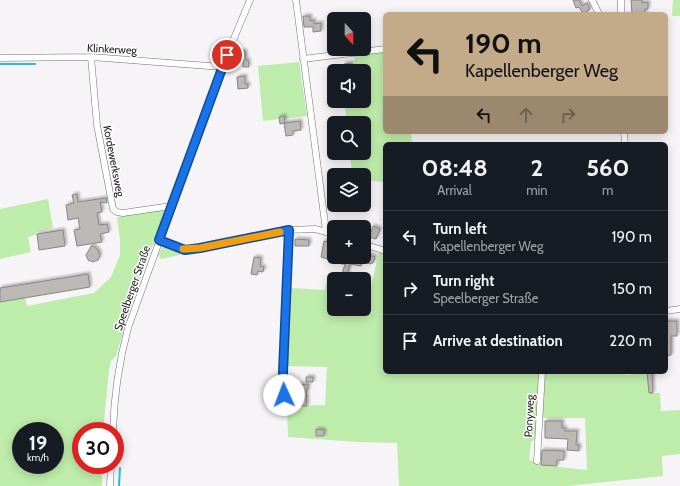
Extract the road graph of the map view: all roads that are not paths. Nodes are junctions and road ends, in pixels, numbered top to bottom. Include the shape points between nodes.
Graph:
1 (250, 0) edge
2 (296, 0) edge
3 (592, 0) edge
4 (621, 0) edge
5 (598, 12) edge
6 (621, 12) edge
7 (383, 49) edge
8 (91, 57) junction
9 (0, 58) edge
10 (303, 59) junction
11 (222, 67) junction
12 (171, 206) junction
13 (289, 230) junction
14 (326, 232) joint
15 (159, 240) junction
16 (371, 246) edge
17 (383, 250) edge
18 (680, 309) edge
19 (668, 311) edge
20 (542, 374) edge
21 (284, 406) dead end
22 (113, 422) edge
23 (537, 461) dead end
24 (111, 474) edge
25 (110, 486) edge

1 - 11 street, Speelberger Straße
2 - 10 street
3 - 5 street
4 - 6 street
7 - 10 street
8 - 9 street, Klinkerweg
8 - 11 street, Klinkerweg
8 - 12 street, Kordewerksweg via 97,125 113,208 117,212 123,212
10 - 14 street
11 - 12 street, Speelberger Straße
12 - 15 street, Speelberger Straße
13 - 14 street via 315,229
13 - 15 street via 185,250
13 - 21 street
15 - 22 street, Speelberger Straße via 120,358
16 - 17 street
18 - 19 street
20 - 23 street, Ponyweg
24 - 25 street

